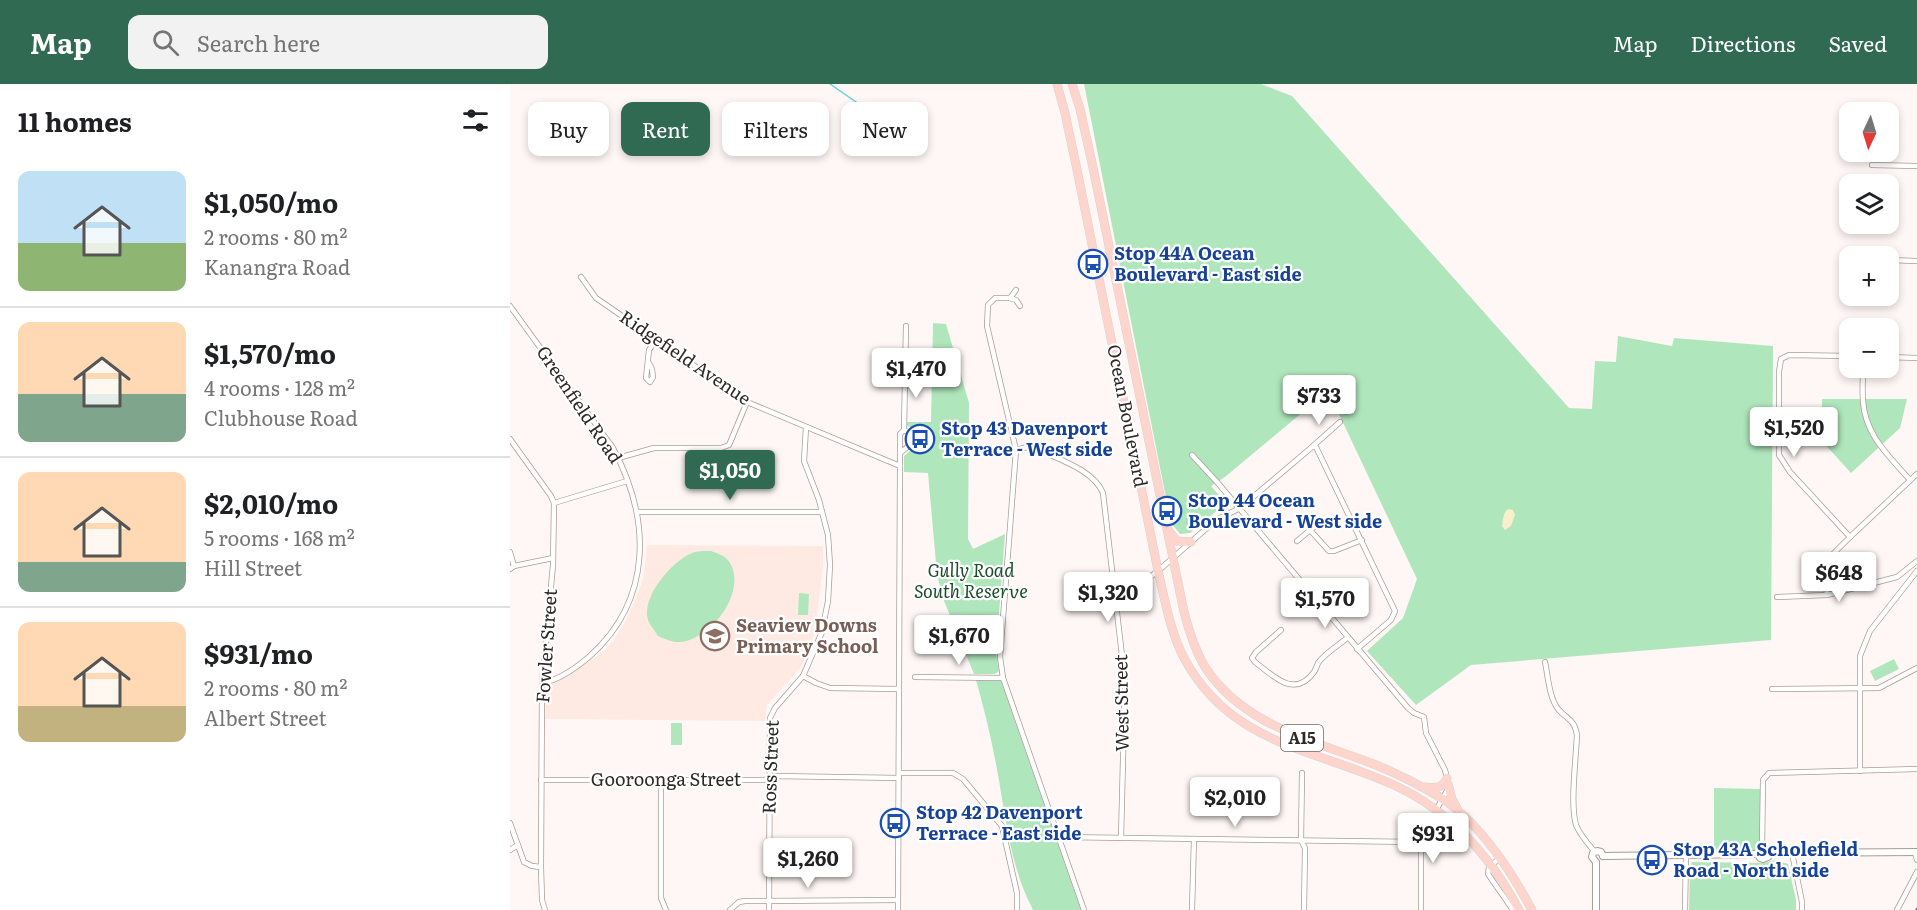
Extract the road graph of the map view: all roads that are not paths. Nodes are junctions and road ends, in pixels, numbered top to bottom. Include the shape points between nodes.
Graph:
1 (1057, 84) edge
2 (1072, 84) edge
3 (1872, 165) dead end
4 (1917, 166) edge
5 (1899, 261) edge
6 (1917, 261) edge
7 (580, 277) dead end
8 (1016, 290) dead end
9 (1010, 298) junction
10 (510, 306) edge
11 (1020, 306) dead end
12 (906, 326) dead end
13 (656, 340) junction
14 (1839, 356) edge
15 (1899, 357) edge
16 (1917, 358) edge
17 (649, 363) dead end
18 (1863, 378) edge
19 (747, 402) junction
20 (1340, 422) dead end
21 (806, 427) junction
22 (904, 430) junction
23 (1147, 436) junction
24 (510, 439) edge
25 (1312, 447) junction
26 (1016, 450) junction
27 (900, 453) junction
28 (1192, 455) dead end
29 (618, 458) junction
30 (1137, 461) junction
31 (900, 466) junction
32 (1917, 474) edge
33 (1910, 480) junction
34 (627, 481) junction
35 (554, 504) junction
36 (1239, 508) junction
37 (638, 512) junction
38 (822, 512) junction
39 (1163, 513) junction
40 (1320, 522) dead end
41 (1310, 530) junction
42 (1850, 537) junction
43 (1362, 540) junction
44 (1298, 541) dead end
45 (1191, 542) junction
46 (510, 552) edge
47 (553, 558) junction
48 (1172, 558) junction
49 (1917, 561) edge
50 (512, 568) edge
51 (1158, 571) junction
52 (1917, 571) edge
53 (1897, 577) junction
54 (1902, 589) junction
55 (1827, 595) junction
56 (1777, 597) dead end
57 (1117, 602) junction
58 (1281, 630) dead end
59 (1347, 638) junction
60 (1357, 649) junction
61 (1545, 662) dead end
62 (1917, 668) edge
63 (803, 676) junction
64 (915, 677) dead end
65 (1002, 678) junction
66 (542, 683) junction
67 (899, 689) junction
68 (1772, 689) dead end
69 (1860, 689) junction
70 (1917, 769) edge
71 (1860, 771) junction
72 (1302, 773) dead end
73 (899, 775) junction
74 (770, 778) junction
75 (541, 780) junction
76 (661, 780) junction
77 (1448, 781) junction
78 (1420, 786) junction
79 (1443, 799) junction
80 (1436, 810) junction
81 (1462, 816) junction
82 (510, 823) edge
83 (1059, 837) junction
84 (1121, 838) junction
85 (1194, 839) junction
86 (1301, 840) junction
87 (518, 845) junction
88 (510, 850) edge
89 (1760, 851) junction
90 (1595, 852) junction
91 (1792, 853) junction
92 (1686, 855) junction
93 (1916, 855) edge
94 (1603, 856) junction
95 (1500, 858) junction
96 (1596, 862) junction
97 (1492, 864) junction
98 (540, 867) junction
99 (1917, 872) edge
100 (769, 900) junction
101 (898, 900) junction
102 (545, 910) edge
103 (666, 910) edge
104 (730, 910) edge
105 (769, 910) edge
106 (898, 910) edge
107 (1017, 910) edge
108 (1084, 910) edge
109 (1192, 910) edge
110 (1304, 910) edge
111 (1421, 910) edge
112 (1513, 910) edge
113 (1519, 910) edge
114 (1532, 910) edge
115 (1596, 910) edge
116 (1685, 910) edge
117 (1802, 910) edge
118 (1897, 910) edge

1 - 30 main road, Ocean Boulevard / A15
2 - 23 main road, Ocean Boulevard / A15 via 1092,163
3 - 4 street
5 - 6 street
7 - 13 street, Ridgefield Avenue via 596,298
8 - 9 street
9 - 11 street
9 - 26 street via 995,298 988,305 987,326
10 - 29 street, Greenfield Road
12 - 22 street
13 - 17 street via 649,350
13 - 19 street, Ridgefield Avenue
14 - 42 street via 1789,355 1781,359 1779,455
15 - 16 street
18 - 33 street via 1867,423 1875,440
19 - 21 street, Ridgefield Avenue
19 - 29 street via 729,445 654,448
20 - 25 street
21 - 31 street, Ridgefield Avenue
21 - 38 street, Ross Street via 804,461
22 - 27 street via 900,434
22 - 27 street via 913,439
23 - 30 main road via 1146,463 1141,465
23 - 39 main road, Ocean Boulevard / A15
24 - 35 street
25 - 36 street
25 - 43 street via 1320,453
26 - 57 street, West Street via 1035,448 1090,475 1100,484
26 - 65 street via 1000,657
27 - 31 street
28 - 36 street
29 - 34 street, Greenfield Road
30 - 51 main road, Ocean Boulevard / A15
31 - 67 street
32 - 33 street
33 - 42 street
34 - 35 street
34 - 37 street, Greenfield Road
35 - 47 street, Fowler Street
36 - 45 street via 1216,520
36 - 59 street
37 - 38 street
37 - 66 street, Greenfield Road via 638,570 623,613 609,635 578,666
38 - 63 street, Ross Street via 828,535 828,601 822,632
39 - 45 main road via 1173,537
39 - 48 main road, Ocean Boulevard / A15
40 - 41 street
41 - 43 street via 1329,551
41 - 44 street
42 - 55 street via 1829,558 1825,574
43 - 60 street via 1395,614
45 - 48 street
46 - 50 street
47 - 50 street
47 - 66 street, Fowler Street
48 - 51 street
48 - 78 main road, Ocean Boulevard / A15 via 1189,632 1198,653 1235,700 1288,732 1399,774
49 - 53 street
51 - 57 street
51 - 80 main road, Ocean Boulevard / A15 via 1168,617 1184,658 1210,694 1241,722 1275,740 1395,786
52 - 54 street
53 - 54 street
53 - 55 street
54 - 69 street via 1865,642 1860,656
55 - 56 street
57 - 84 street, West Street via 1125,681
58 - 59 street via 1252,658 1281,681 1293,685 1314,672 1319,661
59 - 60 street
60 - 77 street via 1408,708 1424,717 1426,734
61 - 90 street via 1557,708 1575,725 1574,813 1577,826
62 - 69 street via 1879,688
63 - 67 street via 830,688
63 - 74 street, Ross Street via 770,718
64 - 65 street
65 - 83 street
66 - 75 street, Fowler Street
67 - 73 street
68 - 69 street
69 - 71 street
70 - 71 street
71 - 89 street via 1769,773 1763,780
72 - 86 street
73 - 74 street, Gooroonga Street
73 - 101 street
73 - 107 street, Gooroonga Street via 953,773 970,787 1002,826
74 - 76 street, Gooroonga Street
74 - 100 street, Ross Street
75 - 76 street, Gooroonga Street
75 - 98 street, Fowler Street
76 - 103 street via 660,898
77 - 78 main road via 1440,787
77 - 79 street
77 - 81 main road
78 - 79 main road, Ocean Boulevard / A15
79 - 80 street
79 - 81 main road, Ocean Boulevard / A15
80 - 97 main road, Ocean Boulevard / A15
81 - 95 main road, Ocean Boulevard / A15
82 - 87 street
83 - 84 street
83 - 108 street
84 - 85 street
85 - 86 street
85 - 109 street
86 - 110 street via 1305,848
86 - 111 street via 1417,842 1421,848
87 - 88 street
87 - 98 street via 524,862
89 - 91 street via 1763,859 1769,853
89 - 92 street
90 - 94 street
90 - 96 street via 1592,857
91 - 93 street
91 - 117 street
92 - 94 street
92 - 116 street
94 - 96 street
95 - 97 street
95 - 114 main road, Ocean Boulevard / A15
96 - 115 street
97 - 112 street, Ocean Boulevard via 1489,877
97 - 113 main road, Ocean Boulevard / A15
98 - 102 street, Fowler Street
99 - 118 street
100 - 101 street
100 - 104 street via 739,902
100 - 105 street, Ross Street
101 - 106 street

